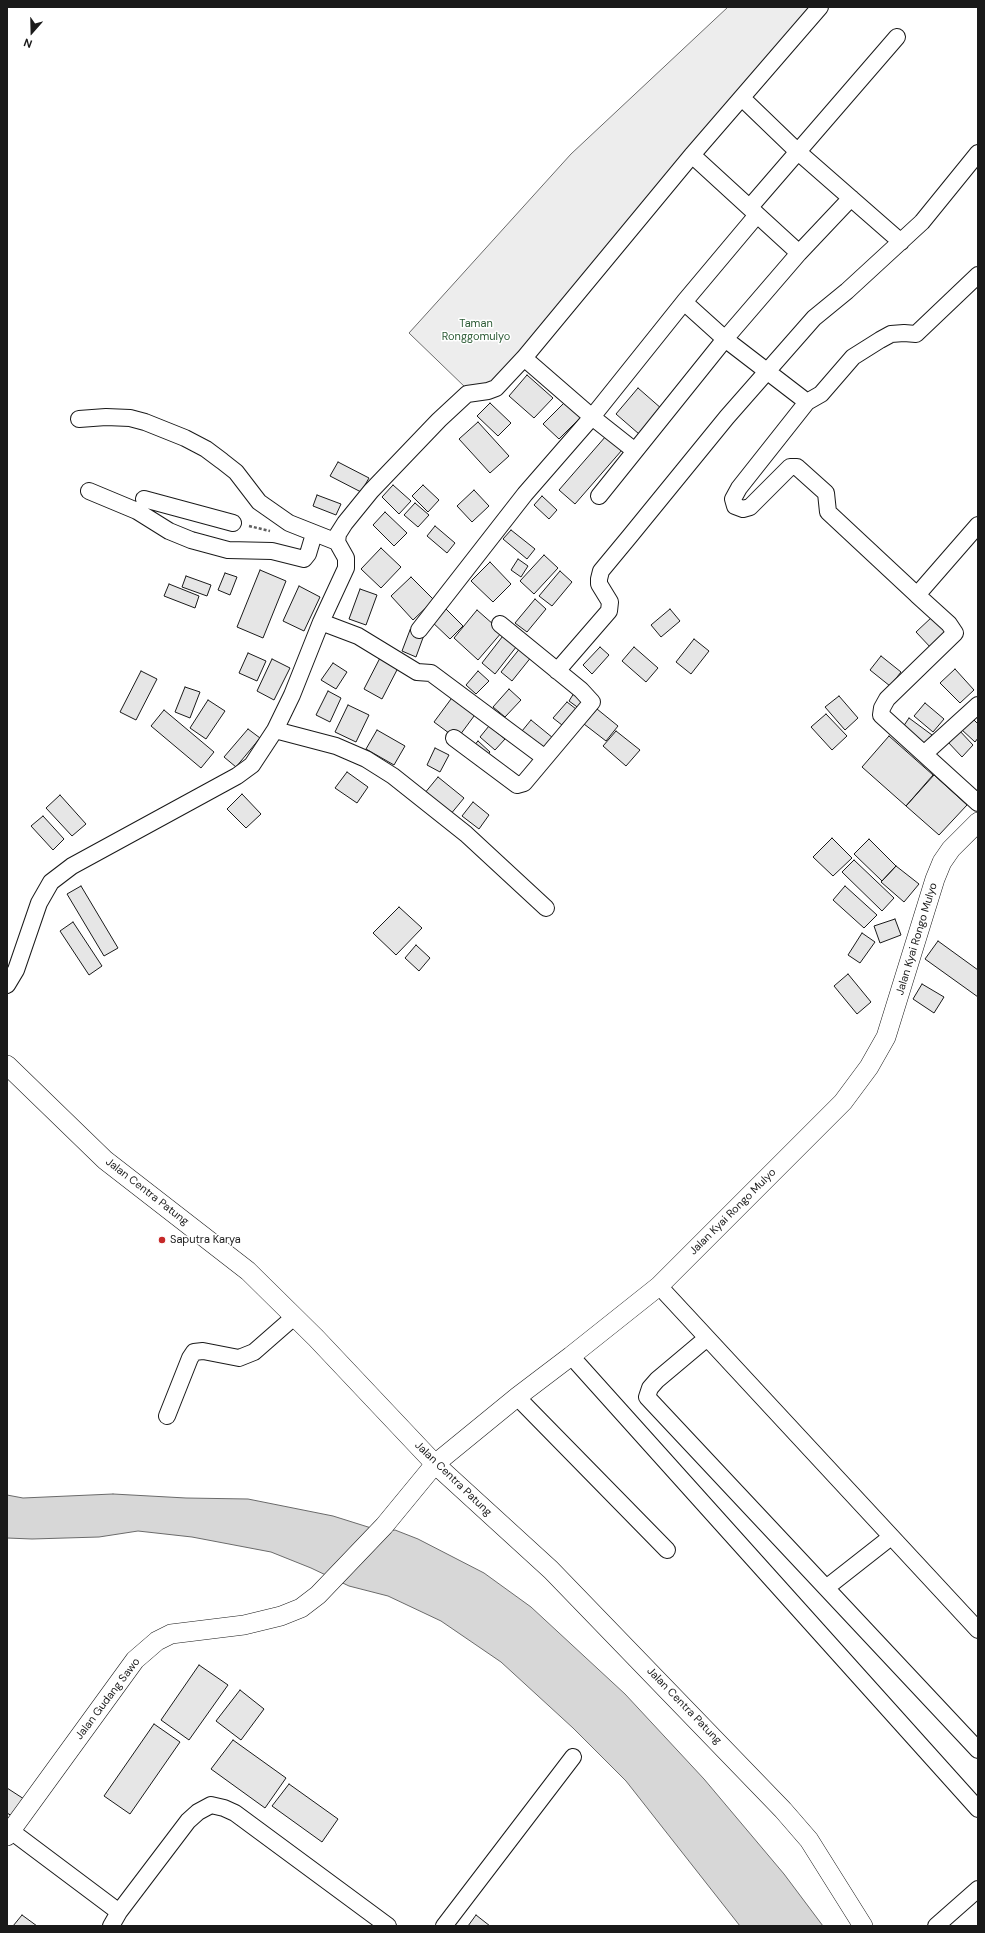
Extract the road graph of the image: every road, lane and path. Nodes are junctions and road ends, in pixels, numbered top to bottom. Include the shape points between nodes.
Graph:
1 (820, 7) edge
2 (896, 37) dead end
3 (742, 98) junction
4 (796, 152) junction
5 (978, 153) edge
6 (692, 155) junction
7 (852, 198) junction
8 (754, 211) junction
9 (901, 242) junction
10 (799, 253) junction
11 (978, 274) edge
12 (684, 302) junction
13 (725, 339) junction
14 (524, 358) junction
15 (768, 371) junction
16 (807, 402) junction
17 (592, 417) junction
18 (79, 419) dead end
19 (635, 451) junction
20 (89, 491) dead end
21 (599, 496) dead end
22 (144, 499) dead end
23 (233, 523) dead end
24 (978, 525) edge
25 (314, 534) junction
26 (337, 542) junction
27 (917, 595) junction
28 (321, 622) junction
29 (500, 624) dead end
30 (419, 630) dead end
31 (557, 670) junction
32 (978, 705) edge
33 (275, 730) junction
34 (454, 738) dead end
35 (924, 754) junction
36 (545, 758) junction
37 (978, 803) edge
38 (978, 822) edge
39 (546, 908) dead end
40 (7, 985) edge
41 (7, 1066) edge
42 (659, 1286) junction
43 (294, 1317) junction
44 (707, 1338) junction
45 (571, 1356) junction
46 (517, 1397) junction
47 (167, 1416) dead end
48 (435, 1464) junction
49 (384, 1526) joint
50 (891, 1537) junction
51 (667, 1550) dead end
52 (826, 1588) junction
53 (978, 1630) edge
54 (978, 1750) edge
55 (573, 1757) dead end
56 (978, 1809) edge
57 (9, 1834) edge
58 (978, 1889) edge
59 (119, 1912) junction
60 (110, 1926) edge
61 (388, 1926) edge
62 (444, 1926) edge
63 (863, 1926) edge
64 (936, 1926) edge

1 - 3 street
2 - 4 street
3 - 4 street
3 - 6 street
4 - 7 street
4 - 8 street
5 - 9 street via 922,222
6 - 8 street
6 - 14 street
7 - 9 street
7 - 10 street
8 - 10 street
8 - 12 street
9 - 15 street via 814,318
10 - 13 street
11 - 16 street via 916,334 891,334 880,340 853,357 821,394
12 - 13 street
12 - 17 street
13 - 15 street
13 - 19 street
14 - 17 street
14 - 26 street via 496,388 467,394 439,420 371,491 345,523 338,534
15 - 16 street
15 - 31 street via 601,571 599,584 610,602 609,612
16 - 27 street via 739,488 733,497 734,505 743,509 750,507 790,467 797,467 826,493 828,512
17 - 19 street
17 - 30 street via 525,494
18 - 25 street via 106,416 130,418 162,428 199,445 236,472 259,502 289,523
19 - 21 street
20 - 25 street via 137,511 169,531 228,550 272,551 304,559
22 - 23 street
24 - 27 street
25 - 26 street
26 - 28 street via 346,558 346,568
27 - 35 street via 949,624 955,633 888,699 881,715
28 - 33 street
28 - 36 street via 358,636 417,672 431,673
29 - 31 street
31 - 36 street via 592,702
32 - 35 street
33 - 39 street via 336,746 366,759 393,776 466,834
33 - 40 street via 252,765 237,776 72,866 51,882 39,903 16,970
34 - 36 street via 517,785 524,783
35 - 37 street
38 - 42 street, Jalan Kyai Rongo Mulyo via 951,849 942,862 886,1037 869,1067 843,1102
41 - 43 street, Jalan Centra Patung via 105,1160 248,1272
42 - 44 street
42 - 45 street, Jalan Kyai Rongo Mulyo
43 - 47 street via 263,1346 239,1358 203,1351 194,1352
43 - 48 street, Jalan Centra Patung
44 - 50 street
44 - 52 street via 658,1380 650,1388 647,1397
45 - 46 street, Jalan Kyai Rongo Mulyo
45 - 56 street
46 - 48 street, Jalan Kyai Rongo Mulyo
46 - 51 street
48 - 49 street, Jalan Kyai Rongo Mulyo
48 - 63 street, Jalan Centra Patung via 551,1570 783,1810 809,1840
49 - 57 street, Jalan Gudang Sawo via 318,1595 301,1608 244,1625 171,1634 157,1641 135,1660
50 - 52 street
50 - 53 street
52 - 54 street
55 - 62 street
57 - 59 street
58 - 64 street
59 - 60 street
59 - 61 street via 188,1821 211,1805 235,1813

